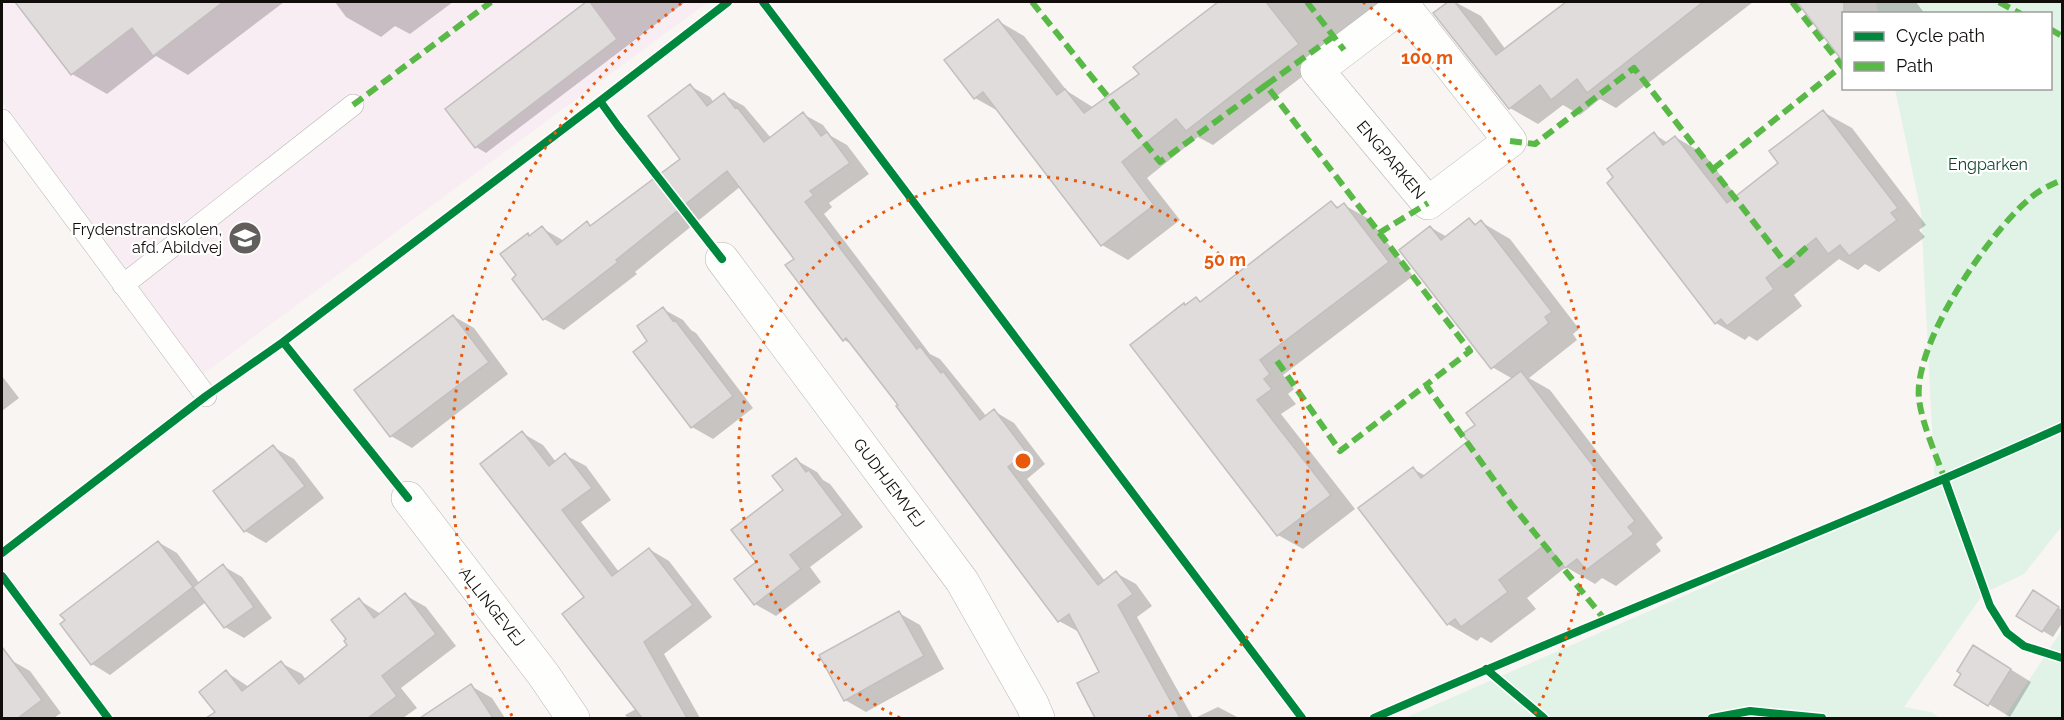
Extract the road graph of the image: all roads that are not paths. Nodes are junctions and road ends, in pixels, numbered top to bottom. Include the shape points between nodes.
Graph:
1 (1405, 3) edge
2 (353, 105) dead end
3 (2, 120) edge
4 (722, 259) dead end
5 (123, 285) junction
6 (206, 396) dead end
7 (408, 498) dead end
8 (573, 718) edge
9 (1038, 718) edge

1 - 1 street, ENGPARKEN via 1317,70 1428,203 1510,141
2 - 5 lane
3 - 5 lane
4 - 9 street, GUDHJEMVEJ via 962,581
5 - 6 lane
7 - 8 street, ALLINGEVEJ

